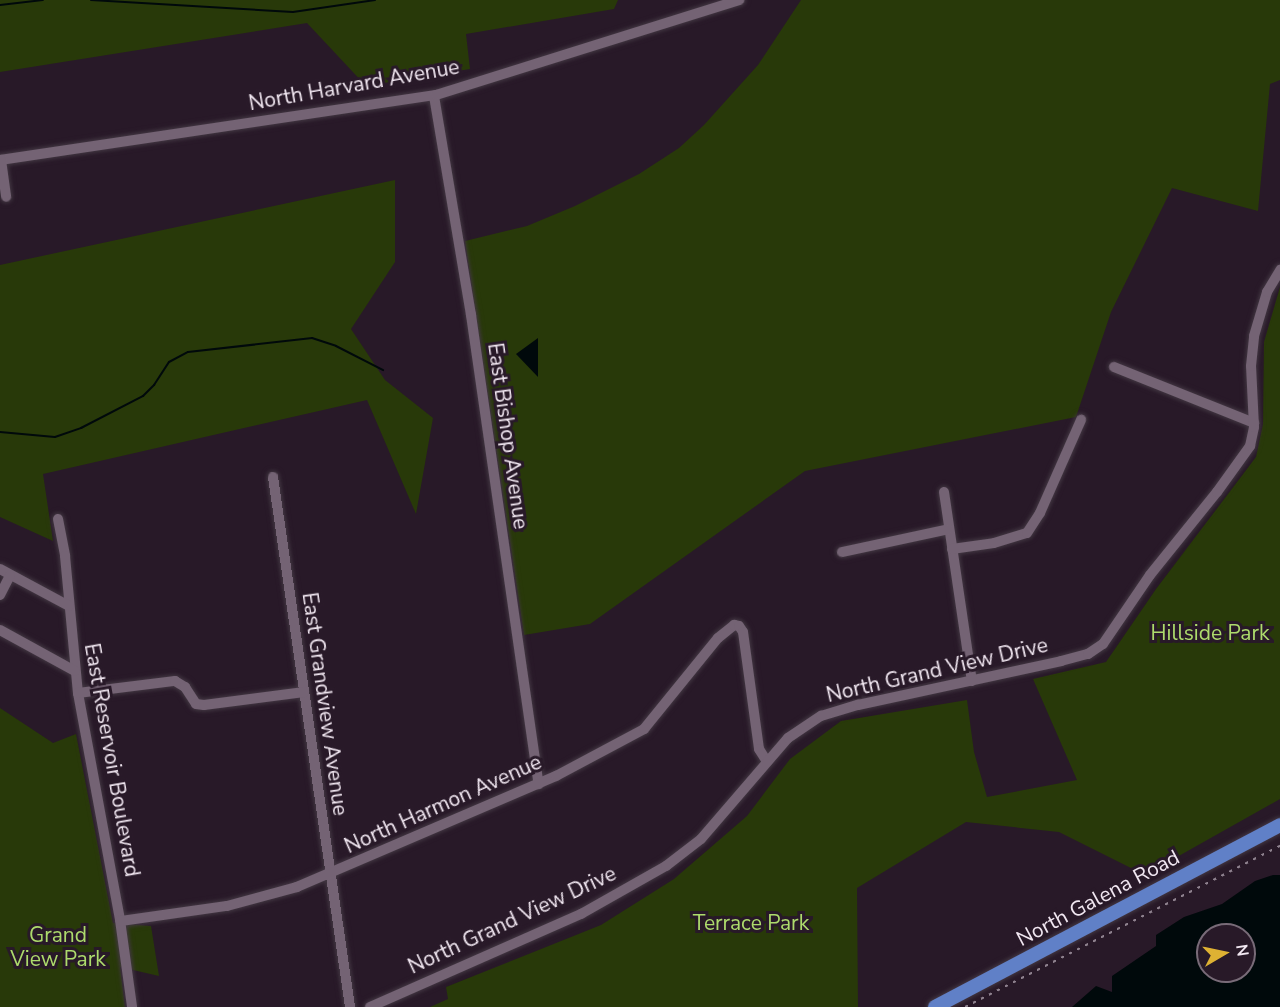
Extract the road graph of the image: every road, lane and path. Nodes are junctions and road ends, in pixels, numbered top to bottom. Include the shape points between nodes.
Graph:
1 (740, 0) edge
2 (434, 96) junction
3 (0, 160) edge
4 (6, 197) dead end
5 (1280, 270) edge
6 (1114, 367) dead end
7 (1081, 420) dead end
8 (1254, 423) junction
9 (273, 477) dead end
10 (944, 492) dead end
11 (58, 519) dead end
12 (949, 529) junction
13 (952, 549) junction
14 (842, 552) dead end
15 (0, 569) edge
16 (10, 575) junction
17 (0, 595) edge
18 (69, 606) junction
19 (0, 630) edge
20 (75, 671) junction
21 (972, 681) junction
22 (304, 692) junction
23 (78, 693) junction
24 (767, 762) junction
25 (539, 784) junction
26 (1280, 825) edge
27 (331, 874) junction
28 (121, 921) junction
29 (132, 1007) edge
30 (350, 1007) edge
31 (370, 1007) edge
32 (935, 1007) edge

1 - 2 street, North Harvard Avenue
2 - 3 street, North Harvard Avenue
2 - 25 street, East Bishop Avenue via 474,336
3 - 4 street
5 - 8 street, North Grand View Drive via 1267,292 1254,336
6 - 8 street
7 - 13 street via 1040,513 1027,533
8 - 21 street, North Grand View Drive via 1252,440 1243,456 1150,575 1103,644 1088,654
9 - 22 street, East Grandview Avenue
10 - 12 street
11 - 18 street, East Reservoir Boulevard
12 - 13 street
12 - 14 street
13 - 21 street
15 - 16 street
16 - 17 street
16 - 18 street
18 - 20 street, East Reservoir Boulevard
19 - 20 street
20 - 23 street, East Reservoir Boulevard
21 - 24 street, North Grand View Drive via 830,712 797,730
22 - 23 street via 204,705 196,704 185,687 175,681
22 - 27 street, East Grandview Avenue
23 - 28 street, East Reservoir Boulevard
24 - 25 street, North Harmon Avenue via 759,749 743,632 737,625 730,628 642,731
24 - 31 street, North Grand View Drive via 701,839 654,873 572,918
25 - 27 street, North Harmon Avenue
26 - 32 main road, North Galena Road
27 - 28 street, North Harmon Avenue via 227,906
27 - 30 street, East Grandview Avenue
28 - 29 street, East Reservoir Boulevard

